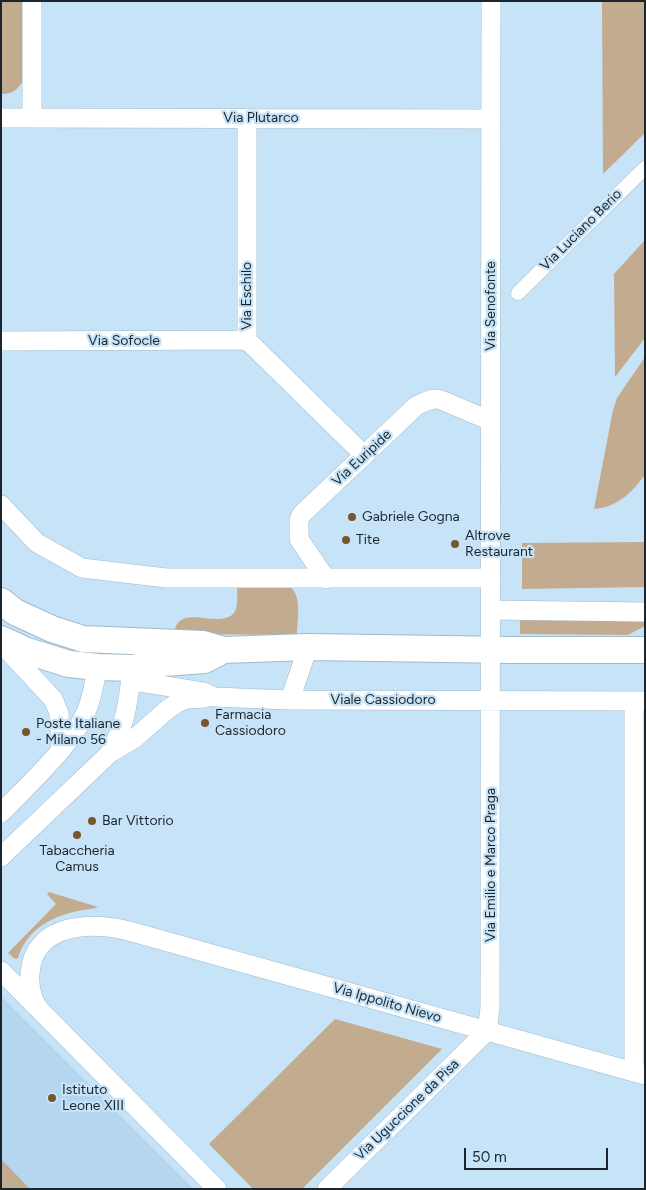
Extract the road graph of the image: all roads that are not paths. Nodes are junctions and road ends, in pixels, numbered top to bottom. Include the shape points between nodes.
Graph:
1 (32, 1) edge
2 (491, 1) edge
3 (1, 118) edge
4 (32, 118) junction
5 (247, 118) junction
6 (491, 119) junction
7 (645, 168) edge
8 (518, 293) dead end
9 (247, 340) junction
10 (1, 341) edge
11 (491, 421) junction
12 (364, 455) junction
13 (1, 505) edge
14 (491, 578) junction
15 (326, 579) junction
16 (1, 601) edge
17 (491, 610) junction
18 (645, 612) edge
19 (645, 636) edge
20 (1, 639) edge
21 (117, 641) junction
22 (1, 643) edge
23 (308, 647) junction
24 (223, 650) junction
25 (491, 650) junction
26 (617, 650) junction
27 (645, 650) edge
28 (98, 667) junction
29 (132, 668) junction
30 (214, 697) junction
31 (491, 699) junction
32 (290, 700) junction
33 (640, 700) edge
34 (61, 749) junction
35 (110, 753) junction
36 (1, 812) edge
37 (1, 857) edge
38 (1, 971) edge
39 (40, 1010) junction
40 (487, 1031) junction
41 (639, 1074) edge
42 (217, 1189) edge
43 (327, 1189) edge

1 - 4 street
2 - 6 street, Via Senofonte
3 - 4 street, Via Plutarco
4 - 5 street, Via Plutarco
5 - 6 street, Via Plutarco
5 - 9 street, Via Eschilo
6 - 11 street, Via Senofonte
7 - 8 street, Via Luciano Berio
9 - 10 street, Via Sofocle
9 - 12 street, Via Eschilo
11 - 12 street, Via Euripide via 434,398 416,406
11 - 14 street, Via Senofonte
12 - 15 street, Via Euripide via 298,520 299,539
13 - 15 street via 37,543 82,568 166,578
14 - 15 street
14 - 17 street, Via Senofonte
16 - 21 main road via 15,612 52,630 83,639
17 - 18 street
17 - 25 street, Via Senofonte
19 - 26 street
20 - 28 main road via 69,664
21 - 24 main road via 203,644
21 - 28 main road
21 - 29 main road
22 - 34 street via 53,699 59,713
23 - 24 main road
23 - 25 main road
23 - 32 street
24 - 29 main road via 204,660
25 - 26 main road
25 - 31 street, Via Emilio e Marco Praga
26 - 27 main road
28 - 29 main road
28 - 34 street via 87,712
29 - 30 street, Viale Cassiodoro via 140,682 203,692
29 - 35 street via 126,716
30 - 32 street, Viale Cassiodoro
30 - 35 street via 177,703 135,738
31 - 32 street, Viale Cassiodoro
31 - 33 street, Viale Cassiodoro
31 - 40 street, Via Emilio e Marco Praga via 490,1008
33 - 41 street
34 - 36 street
35 - 37 street
38 - 39 street
39 - 40 street, Via Ippolito Nievo via 32,996 30,972 34,956 48,939 58,933 81,926 99,926 129,931
39 - 42 street
40 - 41 street, Via Ippolito Nievo
40 - 43 street, Via Uguccione da Pisa

